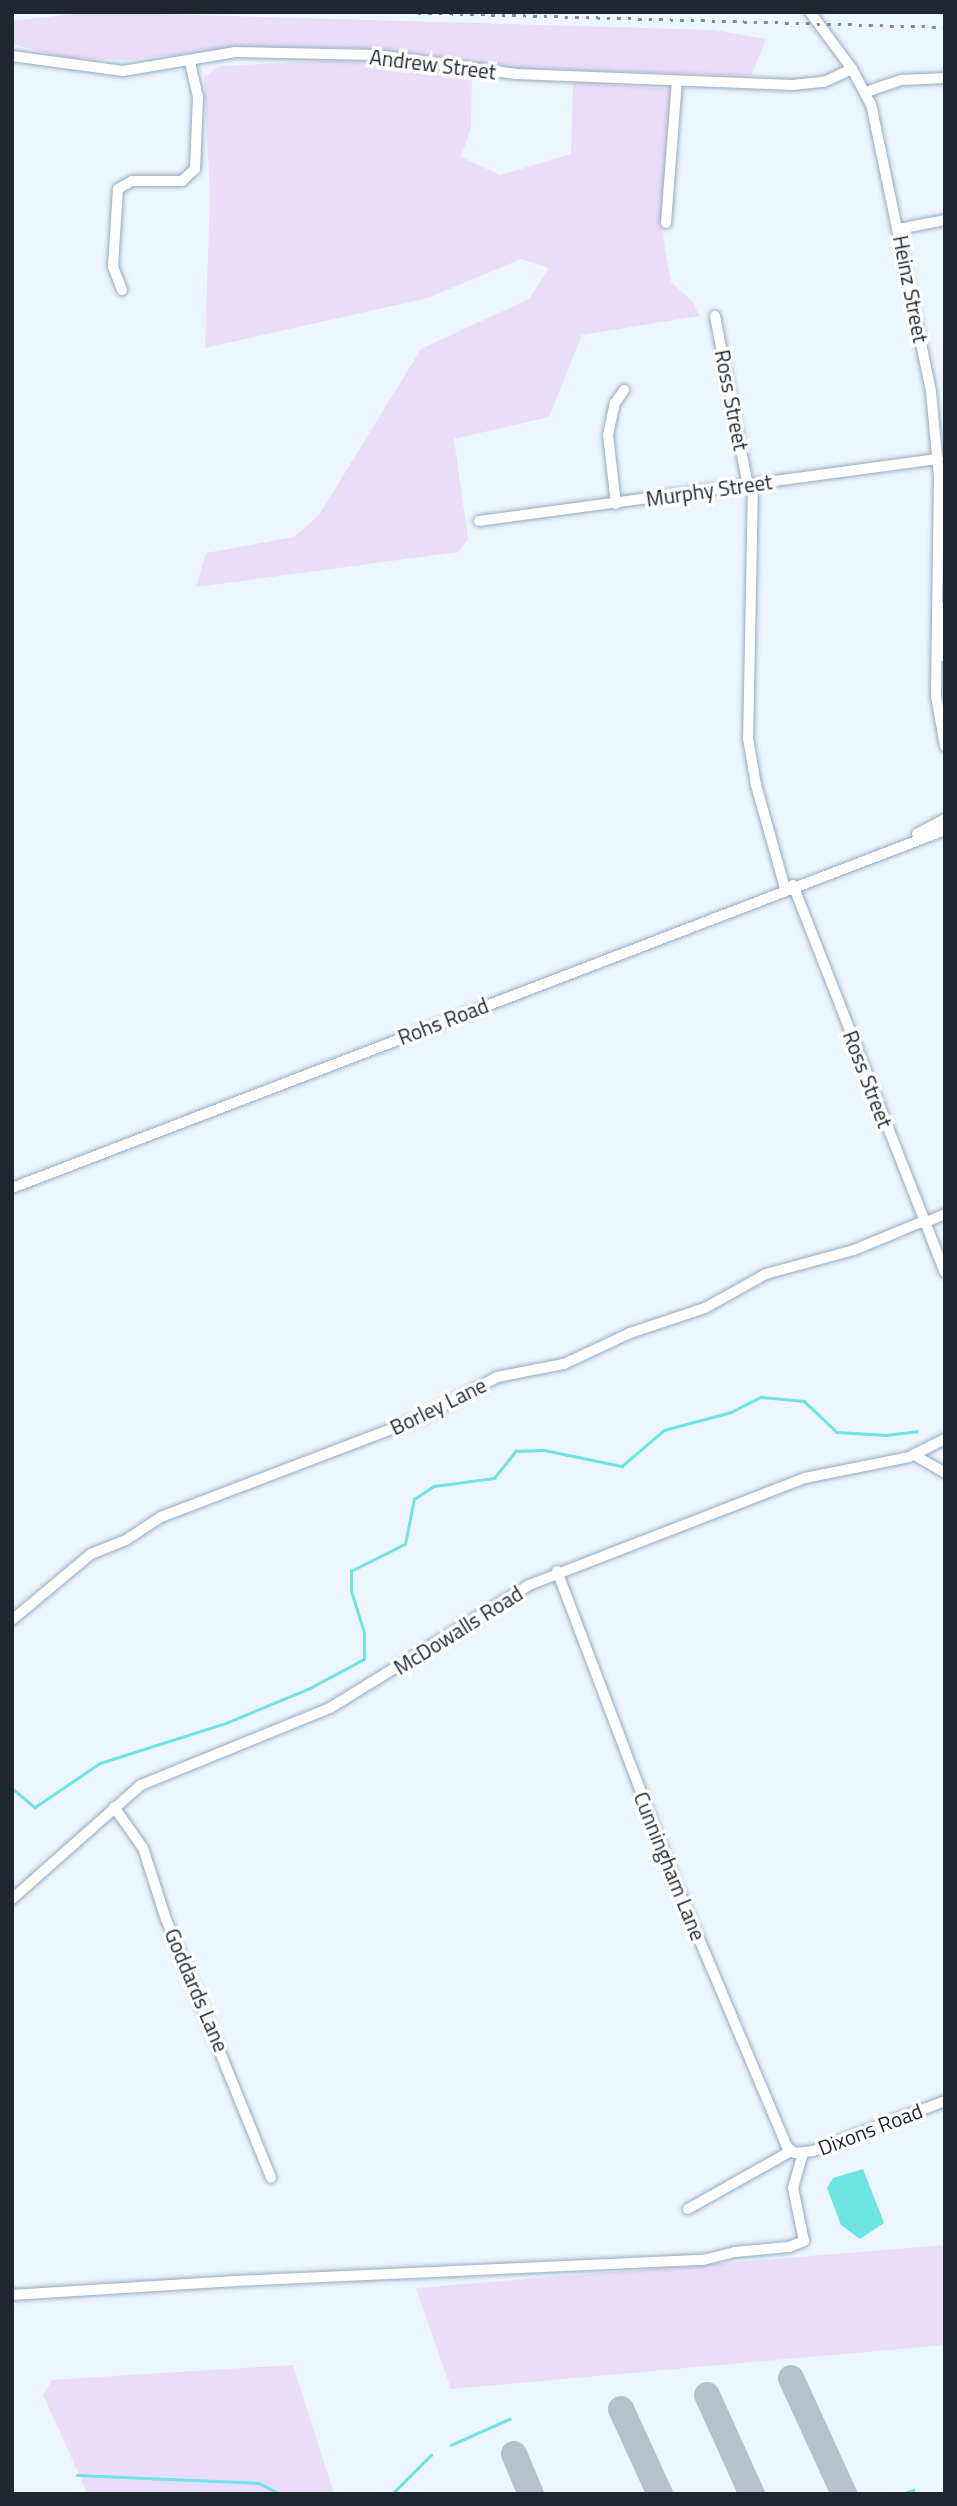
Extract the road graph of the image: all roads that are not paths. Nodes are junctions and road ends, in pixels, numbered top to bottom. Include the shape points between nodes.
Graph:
1 (810, 12) edge
2 (12, 56) edge
3 (190, 61) junction
4 (852, 69) junction
5 (945, 78) edge
6 (677, 81) junction
7 (866, 92) junction
8 (945, 220) edge
9 (666, 223) dead end
10 (899, 229) junction
11 (122, 290) dead end
12 (715, 316) dead end
13 (624, 390) dead end
14 (939, 459) junction
15 (751, 484) junction
16 (616, 503) junction
17 (479, 521) dead end
18 (938, 573) junction
19 (945, 657) edge
20 (940, 670) edge
21 (945, 746) edge
22 (945, 819) edge
23 (945, 830) edge
24 (873, 855) junction
25 (789, 887) junction
26 (12, 1188) edge
27 (945, 1214) edge
28 (924, 1222) junction
29 (945, 1272) edge
30 (945, 1439) edge
31 (916, 1456) junction
32 (945, 1473) edge
33 (557, 1571) junction
34 (12, 1620) edge
35 (114, 1807) junction
36 (12, 1899) edge
37 (945, 2101) edge
38 (796, 2153) junction
39 (271, 2178) dead end
40 (688, 2209) dead end
41 (12, 2295) edge

1 - 4 street, Heinz Street
2 - 3 street, Andrew Street via 123,71
3 - 6 street, Andrew Street via 235,52 395,56 517,74
3 - 11 street via 198,97 195,169 182,181 132,181 118,190 113,267
4 - 6 street, Andrew Street via 805,85
4 - 7 street, Heinz Street
5 - 7 street via 892,82
6 - 9 street
7 - 10 street, Heinz Street
8 - 10 street
10 - 14 street, Heinz Street
12 - 15 street, Ross Street
13 - 16 street via 615,403 608,435
14 - 15 street, Murphy Street
14 - 18 street, Heinz Street
15 - 16 street, Murphy Street
15 - 25 street, Ross Street via 748,738 756,785
16 - 17 street, Murphy Street
18 - 19 street, Heinz Street
18 - 20 street, Heinz Street
20 - 21 street, Heinz Street via 937,713
22 - 24 street, Rohs Road
23 - 24 street, Rohs Road
24 - 25 street, Rohs Road
25 - 26 street, Rohs Road
25 - 28 street, Ross Street
27 - 28 street, Borley Lane
28 - 29 street, Ross Street
28 - 34 street, Borley Lane via 854,1250 766,1274 705,1308 630,1333 564,1364 497,1377 394,1429 161,1517 127,1540 91,1554
30 - 31 street, McDowalls Road
31 - 32 street
31 - 33 street, McDowalls Road via 805,1478
33 - 35 street, McDowalls Road via 491,1607 330,1709 152,1779
33 - 38 street, Cunningham Lane via 673,1877 779,2134
35 - 36 street, McDowalls Road
35 - 39 street, Goddards Lane via 143,1848 166,1919
37 - 38 street, Dixons Road
38 - 40 street, Dixons Road
38 - 41 street via 793,2188 804,2241 789,2247 703,2260

